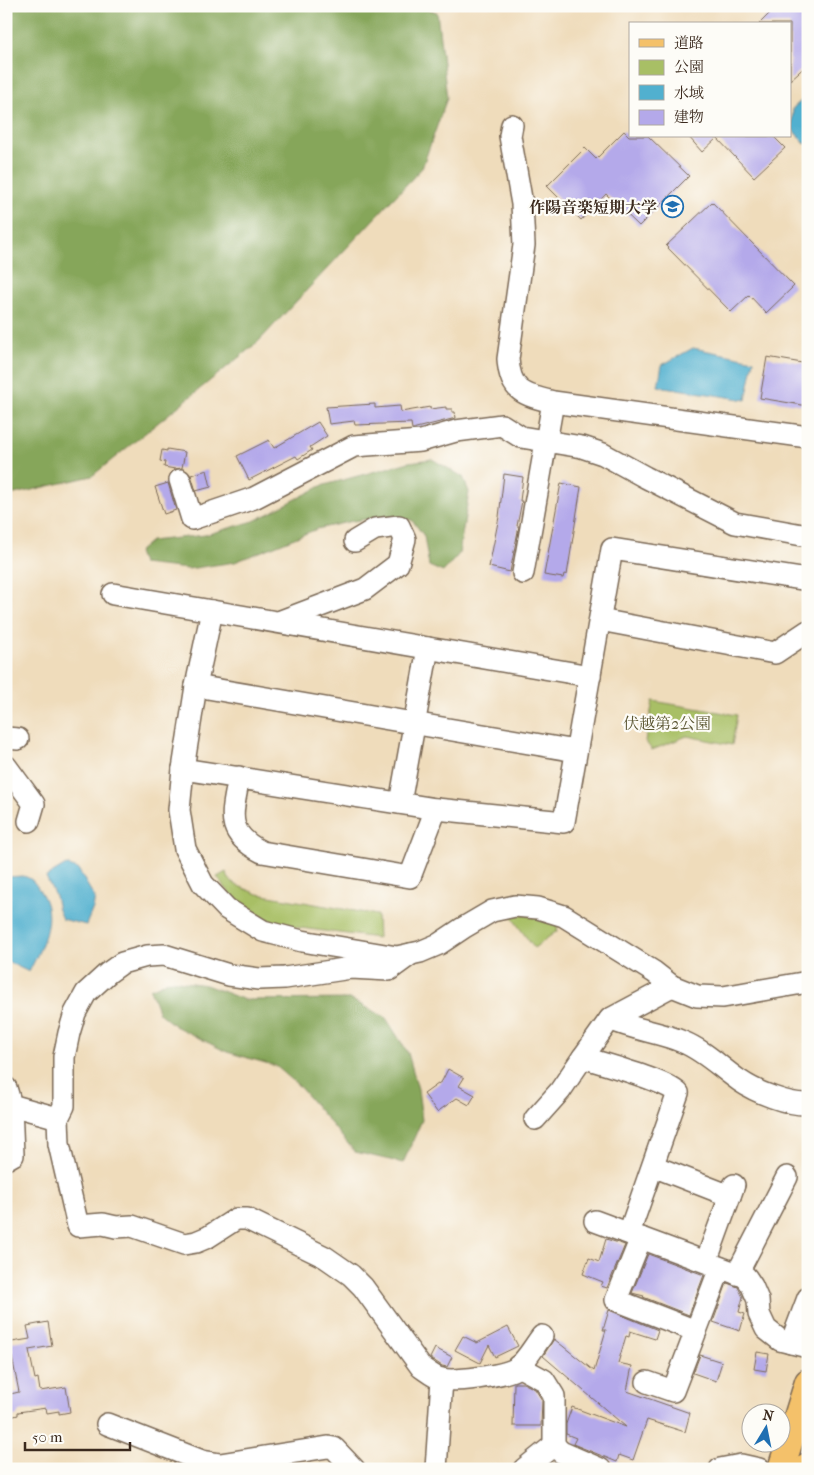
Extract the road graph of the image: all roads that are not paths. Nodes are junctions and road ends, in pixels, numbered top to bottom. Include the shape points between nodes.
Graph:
1 (512, 125) dead end
2 (553, 402) junction
3 (808, 436) edge
4 (547, 442) junction
5 (180, 480) dead end
6 (808, 536) edge
7 (355, 541) dead end
8 (523, 573) dead end
9 (808, 580) edge
10 (113, 594) dead end
11 (212, 611) junction
12 (600, 620) junction
13 (278, 622) junction
14 (808, 631) edge
15 (428, 648) junction
16 (590, 676) junction
17 (196, 686) junction
18 (414, 723) junction
19 (576, 751) junction
20 (6, 766) edge
21 (183, 769) junction
22 (239, 777) junction
23 (400, 803) junction
24 (436, 809) junction
25 (29, 822) dead end
26 (411, 954) junction
27 (808, 982) edge
28 (672, 986) junction
29 (610, 1019) junction
30 (583, 1057) junction
31 (9, 1096) edge
32 (808, 1104) edge
33 (58, 1118) junction
34 (535, 1119) dead end
35 (6, 1158) edge
36 (653, 1166) junction
37 (787, 1177) dead end
38 (595, 1221) dead end
39 (635, 1235) junction
40 (721, 1268) junction
41 (808, 1298) edge
42 (696, 1331) junction
43 (542, 1336) dead end
44 (799, 1345) edge
45 (518, 1366) junction
46 (442, 1379) junction
47 (646, 1382) dead end
48 (808, 1382) edge
49 (107, 1424) dead end
50 (554, 1445) junction
51 (354, 1469) edge
52 (436, 1469) edge
53 (524, 1469) edge
54 (600, 1469) edge
55 (720, 1469) edge
56 (759, 1469) edge
57 (781, 1469) edge

1 - 2 street via 510,136 522,204 524,245 509,371 513,382 529,396
2 - 3 street
2 - 4 street
4 - 5 street via 521,438 502,425 456,431 421,441 354,446 254,498 192,519
4 - 6 street via 603,454 736,523
4 - 8 street
7 - 13 street via 375,529 399,526 405,539 398,564 365,589
9 - 12 street via 612,549
10 - 11 street
11 - 13 street
11 - 17 street
12 - 14 street via 775,653
12 - 16 street
13 - 15 street
15 - 16 street
15 - 18 street
16 - 19 street
17 - 18 street
17 - 21 street
18 - 19 street
18 - 23 street
19 - 24 street via 564,822
20 - 25 street via 34,804
21 - 22 street
21 - 26 street via 179,810 185,849 203,884 227,909 273,934 397,957
22 - 23 street
22 - 24 street via 232,818 244,841 262,852 410,877
23 - 24 street
26 - 28 street via 439,944 492,912 515,906 538,908 564,916
26 - 33 street via 389,970 351,968 259,979 229,975 164,955 122,963 86,993 75,1013 64,1057 64,1106
27 - 28 street via 717,997 697,996
28 - 29 street
29 - 30 street
29 - 32 street via 683,1042 708,1056 741,1082 776,1098
30 - 34 street via 560,1091
30 - 36 street via 673,1088 678,1093
31 - 33 street
31 - 35 street via 13,1155
33 - 46 street via 59,1144 78,1226 132,1226 184,1244 208,1237 236,1219 247,1219 325,1257 351,1275 421,1367
36 - 39 street
36 - 40 street via 732,1191
37 - 40 street
38 - 39 street
39 - 40 street
39 - 42 street via 616,1300
40 - 42 street
40 - 44 street via 746,1277 758,1300 759,1314 766,1329 780,1340
41 - 44 street
42 - 47 street via 673,1391
43 - 45 street
45 - 46 street via 500,1374 472,1379
45 - 50 street via 544,1380 554,1396
46 - 52 street
48 - 57 main road
49 - 51 street via 202,1461 220,1464 328,1447 334,1448
50 - 53 street
50 - 54 street via 561,1452
55 - 56 street via 741,1466

